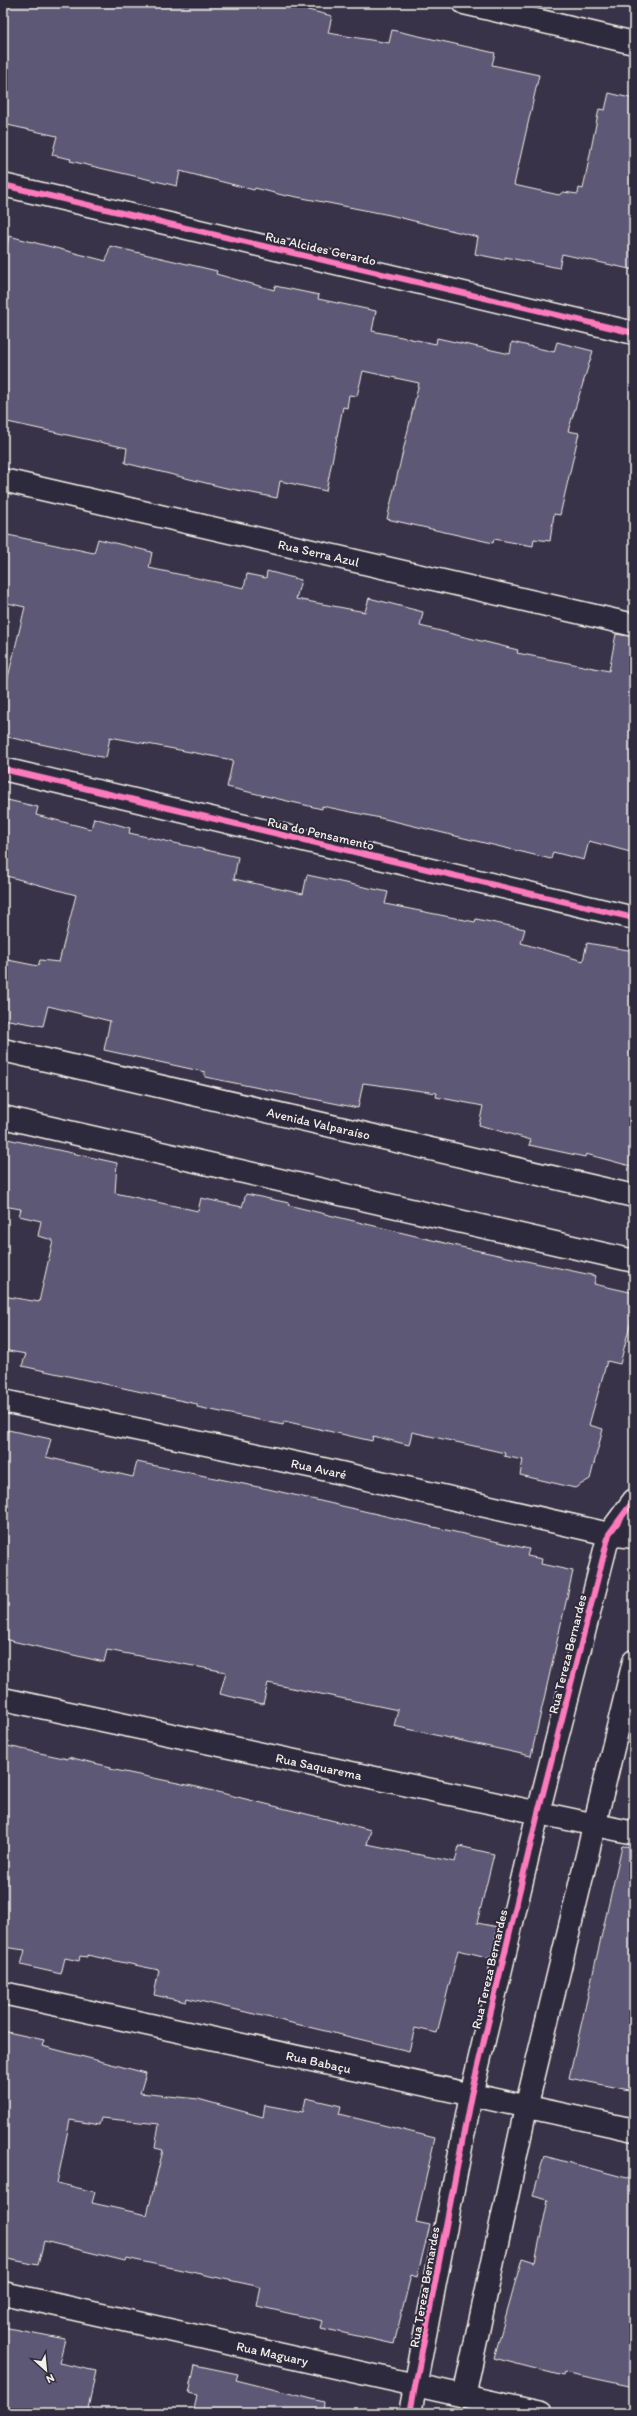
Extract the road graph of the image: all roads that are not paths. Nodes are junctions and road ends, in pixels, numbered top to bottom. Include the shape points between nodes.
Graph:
1 (464, 3) edge
2 (634, 43) edge
3 (3, 185) edge
4 (634, 333) edge
5 (3, 480) edge
6 (634, 624) edge
7 (3, 769) edge
8 (634, 918) edge
9 (3, 1050) edge
10 (3, 1118) edge
11 (634, 1196) edge
12 (634, 1261) edge
13 (3, 1401) edge
14 (634, 1500) edge
15 (609, 1534) junction
16 (634, 1537) edge
17 (634, 1662) edge
18 (3, 1699) edge
19 (538, 1813) junction
20 (594, 1825) junction
21 (634, 1833) edge
22 (3, 1993) edge
23 (470, 2095) junction
24 (526, 2108) junction
25 (634, 2130) edge
26 (3, 2293) edge
27 (417, 2386) junction
28 (464, 2396) junction
29 (410, 2413) edge
30 (541, 2413) edge

1 - 2 street
3 - 4 street, Rua Alcides Gerardo
5 - 6 street, Rua Serra Azul
7 - 8 street, Rua do Pensamento
9 - 11 street, Avenida Valparaíso
10 - 12 street
13 - 15 street, Rua Avaré via 323,1469
14 - 15 street
15 - 16 street, Rua Avaré
15 - 19 street, Rua Tereza Bernardes
17 - 20 street
18 - 19 street, Rua Saquarema
19 - 20 street, Rua Saquarema
19 - 23 street, Rua Tereza Bernardes
20 - 21 street, Rua Saquarema
20 - 24 street
22 - 23 street, Rua Babaçu
23 - 24 street, Rua Babaçu
23 - 27 street, Rua Tereza Bernardes
24 - 25 street, Rua Babaçu
24 - 28 street
26 - 27 street, Rua Maguary
27 - 28 street, Rua Maguary
27 - 29 street, Rua Tereza Bernardes
28 - 30 street, Rua Maguary

